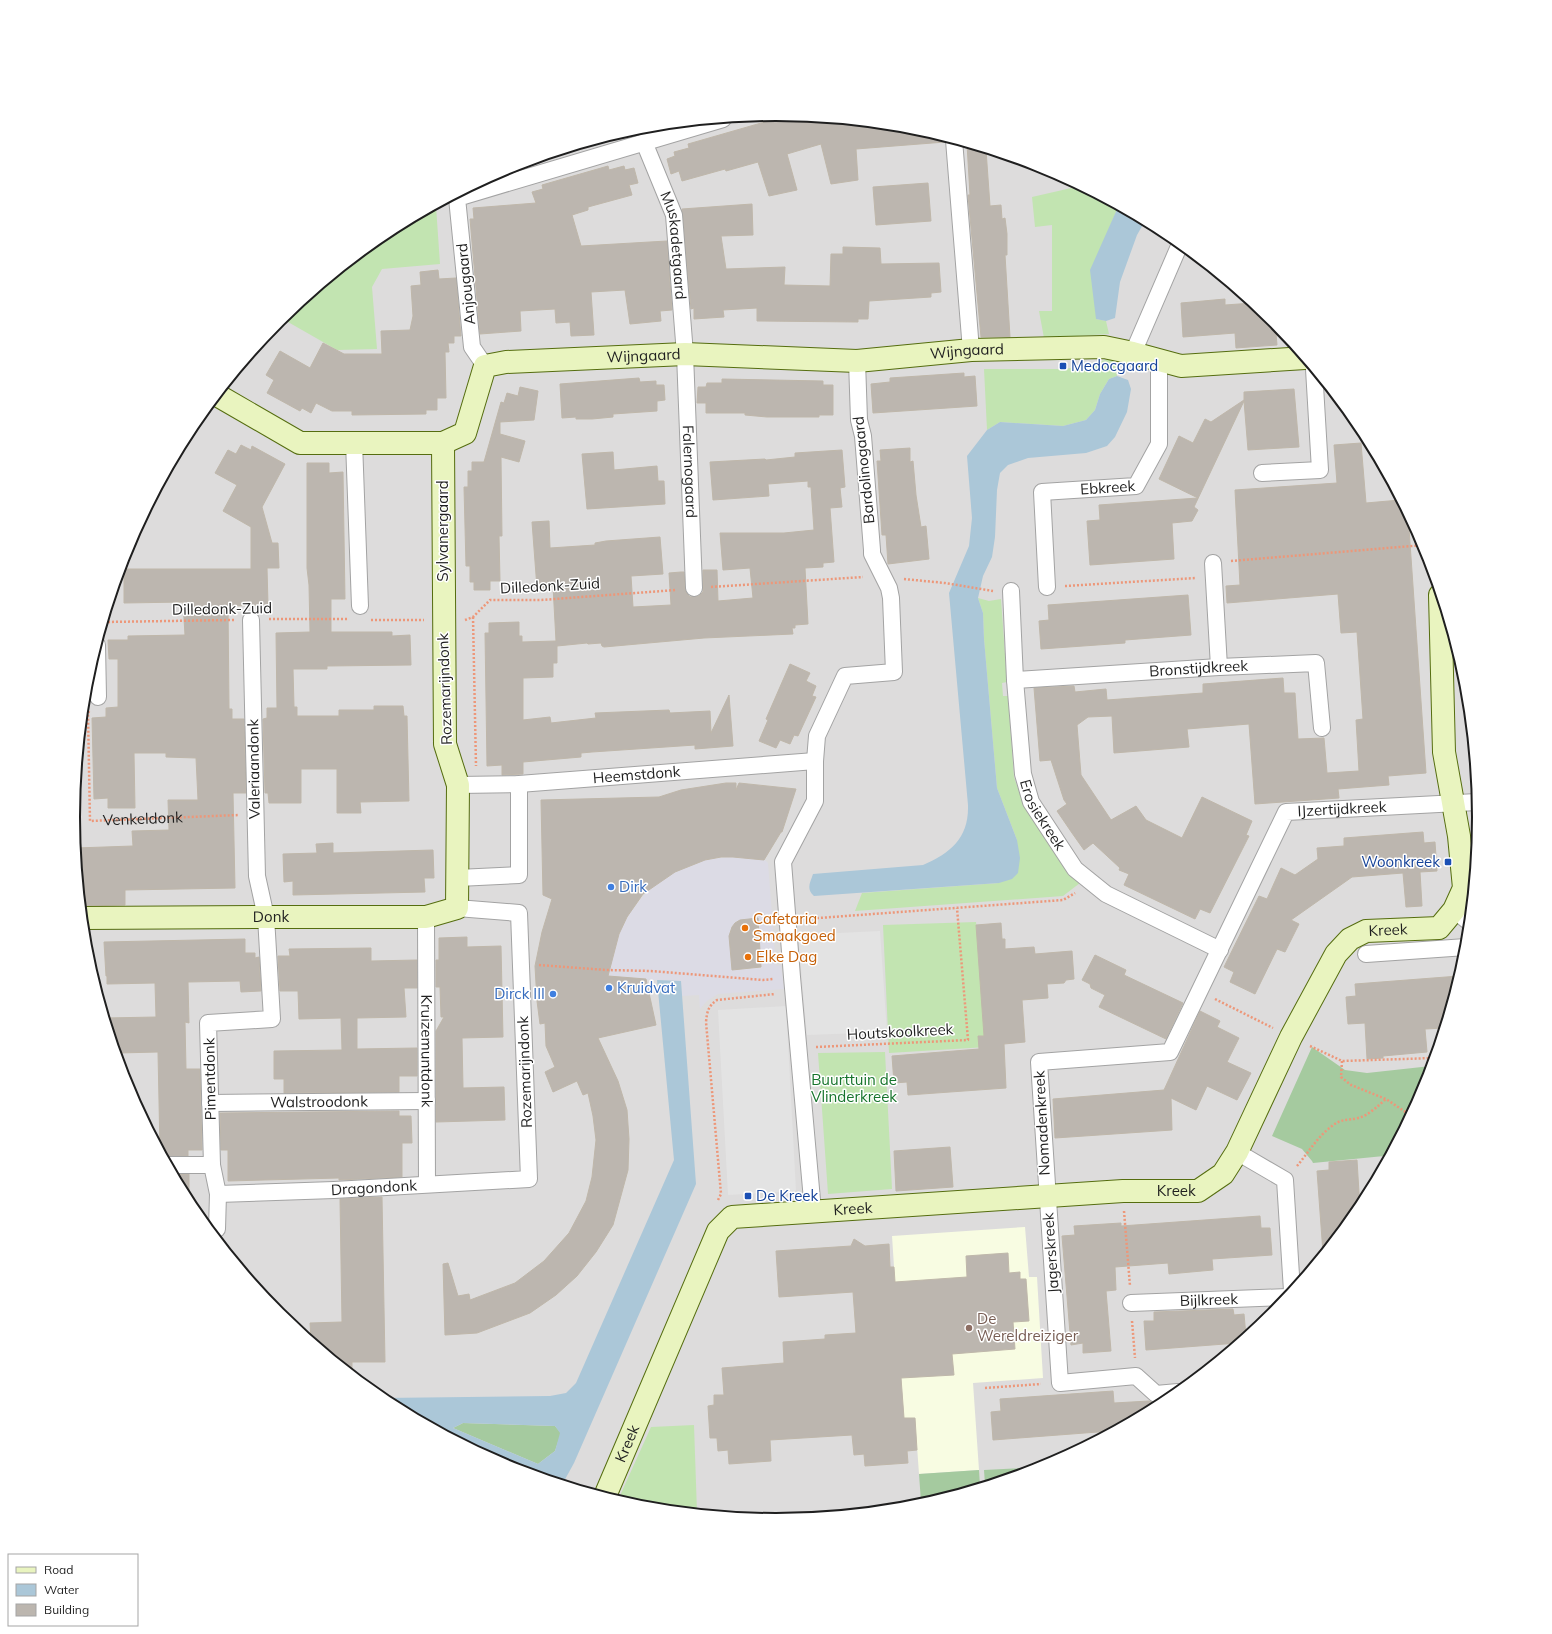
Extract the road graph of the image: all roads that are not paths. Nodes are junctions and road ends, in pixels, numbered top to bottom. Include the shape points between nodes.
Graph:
1 (702, 125) edge
2 (644, 142) junction
3 (954, 145) edge
4 (460, 197) edge
5 (457, 199) edge
6 (1178, 249) edge
7 (971, 350) junction
8 (1133, 353) junction
9 (684, 354) junction
10 (1299, 358) edge
11 (1159, 359) junction
12 (857, 361) junction
13 (485, 366) junction
14 (1314, 377) edge
15 (221, 397) edge
16 (354, 442) junction
17 (443, 443) junction
18 (1262, 473) dead end
19 (1213, 563) dead end
20 (1047, 587) dead end
21 (694, 588) road end
22 (1004, 591) road end
23 (1440, 611) edge
24 (357, 613) road end
25 (443, 619) joint
26 (252, 620) road end
27 (97, 664) edge
28 (1219, 667) junction
29 (1015, 680) junction
30 (98, 697) road end
31 (1322, 728) dead end
32 (815, 761) junction
33 (519, 784) junction
34 (467, 785) junction
35 (1472, 802) edge
36 (1454, 803) junction
37 (458, 878) junction
38 (457, 908) junction
39 (1461, 916) edge
40 (266, 917) junction
41 (426, 917) junction
42 (88, 918) edge
43 (1460, 947) edge
44 (1220, 950) junction
45 (1366, 954) dead end
46 (427, 1101) junction
47 (210, 1104) junction
48 (1237, 1152) junction
49 (212, 1164) junction
50 (173, 1165) edge
51 (529, 1180) joint
52 (428, 1184) junction
53 (218, 1194) junction
54 (1046, 1196) junction
55 (813, 1211) junction
56 (216, 1229) dead end
57 (1292, 1284) edge
58 (1279, 1297) edge
59 (1131, 1303) dead end
60 (1167, 1393) edge
61 (606, 1491) edge

1 - 2 street
2 - 4 street, Anjougaard
2 - 9 street, Muskadetgaard via 674,215
3 - 7 street
5 - 13 street, Anjougaard via 472,347
6 - 8 street
7 - 8 street, Wijngaard via 1104,347
7 - 12 street, Wijngaard
8 - 11 street
9 - 12 street, Wijngaard
9 - 13 street, Wijngaard via 506,362
9 - 21 street, Falernogaard
10 - 11 street via 1180,366
11 - 20 street, Ebkreek via 1159,444 1136,486 1042,492
12 - 32 street, Bardolinogaard via 859,420 864,436 872,550 891,598 894,672 844,676 816,736
13 - 17 street via 465,433
14 - 18 street via 1320,470
15 - 16 street via 300,443
16 - 17 street
16 - 24 street
17 - 25 street, Sylvanergaard
19 - 28 street
22 - 29 street, Erosiekreek
23 - 36 street, Kreek via 1444,752
25 - 34 street, Rozemarijndonk via 445,744
26 - 40 street, Valeriaandonk via 256,876
27 - 30 street
28 - 29 street, Bronstijdkreek
28 - 31 street, Bronstijdkreek via 1316,663
29 - 44 street, Erosiekreek via 1023,774 1031,802 1075,869 1106,894
32 - 33 street, Heemstdonk
32 - 55 street via 815,801 783,862
33 - 34 street, Heemstdonk
33 - 37 street via 519,875
34 - 37 street, Rozemarijndonk
35 - 36 street
36 - 39 street, Kreek via 1463,864
36 - 44 street, IJzertijdkreek via 1286,812
37 - 38 street, Rozemarijndonk
38 - 41 street, Donk
38 - 51 street, Rozemarijndonk via 519,913
39 - 48 street, Kreek via 1439,928 1366,931 1350,939 1336,954 1291,1037
40 - 41 street, Donk
40 - 42 street, Donk
40 - 47 street, Pimentdonk via 272,1020 208,1023
41 - 46 street, Kruizemuntdonk
43 - 45 street
44 - 54 street, Nomadenkreek via 1170,1052 1039,1062
46 - 47 street, Walstroodonk
46 - 52 street, Kruizemuntdonk
47 - 49 street, Pimentdonk
48 - 54 street, Kreek via 1223,1174 1198,1191 1123,1191
48 - 57 street via 1285,1180
49 - 50 street
49 - 53 street, Pimentdonk
51 - 52 street, Dragondonk
52 - 53 street, Dragondonk
53 - 56 street, Pimentdonk
54 - 55 street, Kreek
54 - 60 street, Jagerskreek via 1060,1383 1136,1376 1156,1394
55 - 61 street, Kreek via 732,1216 718,1231
58 - 59 street, Bijlkreek

